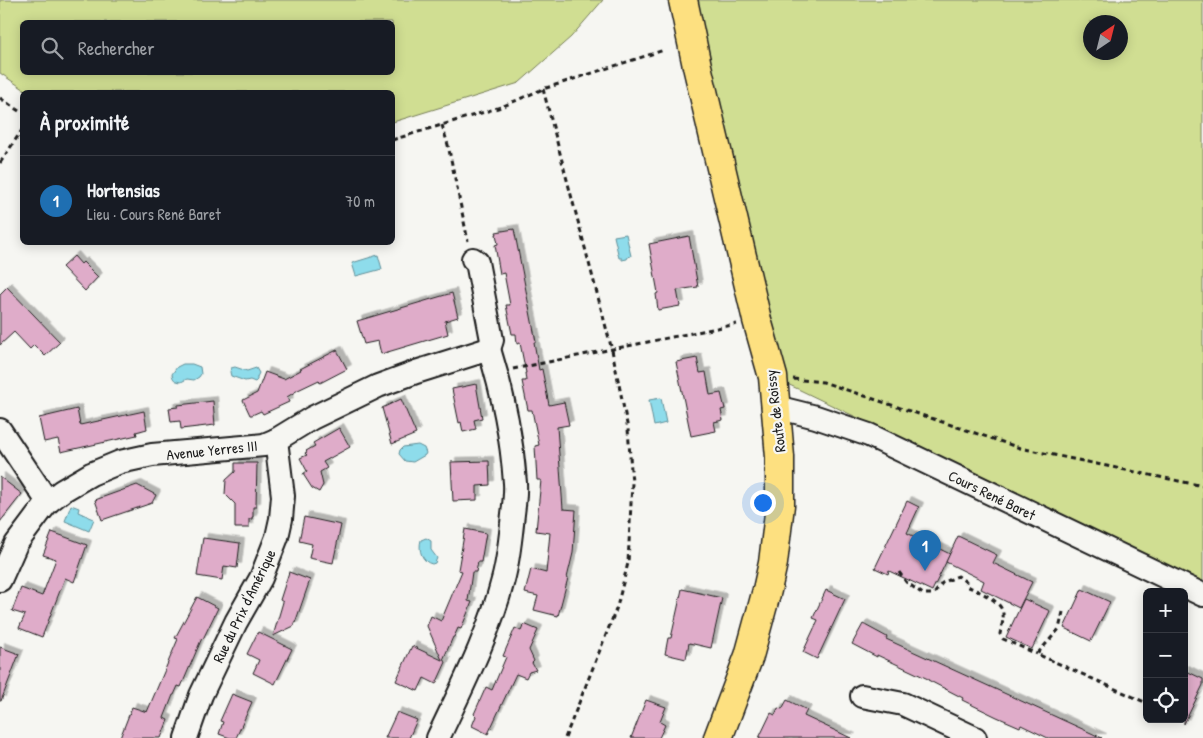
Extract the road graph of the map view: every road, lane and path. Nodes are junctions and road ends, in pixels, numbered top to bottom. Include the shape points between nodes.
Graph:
1 (685, 12) edge
2 (664, 50) dead end
3 (543, 89) junction
4 (0, 98) edge
5 (20, 112) edge
6 (442, 125) junction
7 (20, 133) edge
8 (395, 139) edge
9 (0, 163) edge
10 (473, 259) joint
11 (757, 320) junction
12 (489, 349) junction
13 (612, 350) junction
14 (497, 372) junction
15 (773, 376) junction
16 (776, 407) junction
17 (0, 430) edge
18 (276, 440) junction
19 (1203, 486) edge
20 (48, 502) junction
21 (899, 572) dead end
22 (0, 580) edge
23 (1203, 595) edge
24 (1063, 612) dead end
25 (1037, 654) junction
26 (862, 696) dead end
27 (1143, 701) edge
28 (186, 738) edge
29 (438, 738) edge
30 (565, 738) edge
31 (718, 738) edge
32 (975, 738) edge

1 - 11 main road, Route de Roissy
2 - 3 path
3 - 6 path via 501,107
3 - 13 path
4 - 5 path
6 - 8 path
6 - 10 path
7 - 9 path
10 - 12 street via 492,340
11 - 13 path
11 - 15 main road, Route de Roissy
12 - 14 street
12 - 18 street, Avenue Yerres III via 378,386 312,418
13 - 14 path
13 - 30 path via 628,429 632,483 628,563 617,607
14 - 29 street via 515,483 509,552 504,580 486,634
15 - 16 main road, Route de Roissy
15 - 19 path via 823,382 1020,448
16 - 23 street, Cours René Baret via 816,416 869,435
16 - 31 main road, Route de Roissy via 780,505 773,563 749,656
17 - 20 street
18 - 20 street, Avenue Yerres III via 264,445 152,455 120,462 91,474
18 - 28 street, Rue du Prix d'Amérique via 283,496 277,537 261,578 201,695
20 - 22 street, Avenue Yerres III via 16,544
21 - 25 path via 906,582 923,594 934,594 942,583 958,576 966,586 1000,606 1002,638
24 - 25 path via 1059,629
25 - 27 path
26 - 32 street via 903,704

